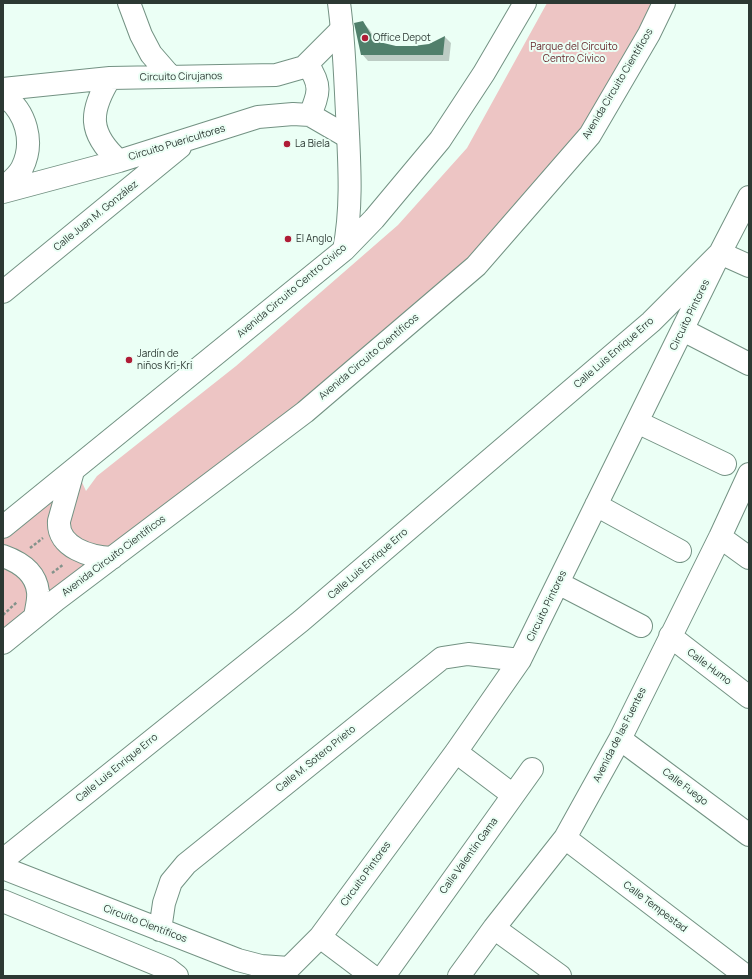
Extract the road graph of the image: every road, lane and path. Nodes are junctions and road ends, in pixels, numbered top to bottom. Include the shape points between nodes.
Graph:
1 (129, 3) edge
2 (339, 3) edge
3 (524, 3) edge
4 (664, 3) edge
5 (673, 3) edge
6 (342, 29) junction
7 (649, 34) junction
8 (307, 64) junction
9 (170, 77) junction
10 (110, 78) junction
11 (3, 89) edge
12 (3, 95) edge
13 (310, 115) junction
14 (348, 137) junction
15 (188, 140) junction
16 (119, 161) junction
17 (3, 188) edge
18 (3, 192) edge
19 (749, 198) edge
20 (344, 250) junction
21 (720, 253) junction
22 (749, 266) edge
23 (3, 292) edge
24 (683, 330) junction
25 (749, 364) edge
26 (637, 422) junction
27 (725, 464) dead end
28 (73, 471) junction
29 (749, 474) edge
30 (596, 505) junction
31 (3, 527) edge
32 (720, 537) junction
33 (82, 551) junction
34 (680, 551) dead end
35 (3, 556) edge
36 (112, 558) junction
37 (749, 558) edge
38 (558, 583) junction
39 (36, 585) junction
40 (3, 615) edge
41 (35, 617) junction
42 (641, 626) dead end
43 (670, 636) junction
44 (3, 643) edge
45 (520, 660) junction
46 (749, 697) edge
47 (620, 739) junction
48 (456, 752) junction
49 (532, 769) dead end
50 (513, 795) junction
51 (749, 835) edge
52 (564, 838) junction
53 (3, 860) edge
54 (3, 868) edge
55 (3, 901) edge
56 (494, 928) junction
57 (160, 930) junction
58 (320, 937) junction
59 (240, 968) edge
60 (287, 972) edge
61 (177, 976) edge
62 (372, 976) edge
63 (384, 976) edge
64 (459, 976) edge
65 (560, 976) edge
66 (746, 976) edge

1 - 9 street via 151,54
2 - 6 street
3 - 20 street, Avenida Circuito Centro Cívico via 484,73 440,140 374,219
4 - 7 street, Avenida Circuito Científicos
5 - 7 street
6 - 8 street, Circuito Cirujanos
6 - 14 street
7 - 36 street, Avenida Circuito Científicos via 590,135 476,266 305,412
8 - 9 street, Circuito Cirujanos via 276,75
8 - 13 street via 315,76 318,91
9 - 10 street, Circuito Cirujanos
10 - 11 street, Circuito Cirujanos
10 - 16 street via 101,93 96,109 95,128 106,147
12 - 17 street via 21,114 26,124 29,142 22,169
13 - 14 street, Circuito Puericultores
13 - 15 street, Circuito Puericultores via 258,117
14 - 20 street via 350,200
15 - 16 street, Circuito Puericultores
15 - 23 street, Calle Juan M. González
16 - 18 street, Circuito Puericultores
19 - 21 street, Circuito Pintores
20 - 28 street, Avenida Circuito Centro Cívico
21 - 22 street
21 - 24 street, Circuito Pintores
21 - 53 street, Calle Luis Enrique Erro via 651,322 301,621
24 - 25 street
24 - 26 street, Circuito Pintores
26 - 27 street
26 - 30 street, Circuito Pintores
28 - 31 street, Avenida Circuito Centro Cívico
28 - 33 street via 58,526 68,544
29 - 32 street, Avenida de las Fuentes
30 - 34 street
30 - 38 street, Circuito Pintores
32 - 37 street
32 - 43 street, Avenida de las Fuentes
33 - 36 street via 94,556
33 - 39 path
35 - 39 street via 15,560 27,569
36 - 41 street, Avenida Circuito Científicos
38 - 42 street
38 - 45 street, Circuito Pintores
39 - 40 path
39 - 41 street via 38,592
41 - 44 street, Avenida Circuito Científicos
43 - 46 street, Calle Humo
43 - 47 street, Avenida de las Fuentes
45 - 48 street, Circuito Pintores
45 - 57 street, Calle M. Sotero Prieto via 468,654 442,658 186,864 171,882 164,903
47 - 51 street, Calle Fuego
47 - 52 street, Avenida de las Fuentes
48 - 50 street
48 - 58 street, Circuito Pintores
49 - 50 street, Calle Valentín Gama
50 - 63 street, Calle Valentín Gama
52 - 56 street, Avenida de las Fuentes
52 - 66 street, Calle Tempestad
54 - 57 street, Circuito Científicos
55 - 61 street via 168,969
56 - 64 street, Avenida de las Fuentes
56 - 65 street
57 - 59 street, Circuito Científicos
58 - 60 street, Circuito Pintores
58 - 62 street
59 - 60 street, Circuito Científicos via 261,966

